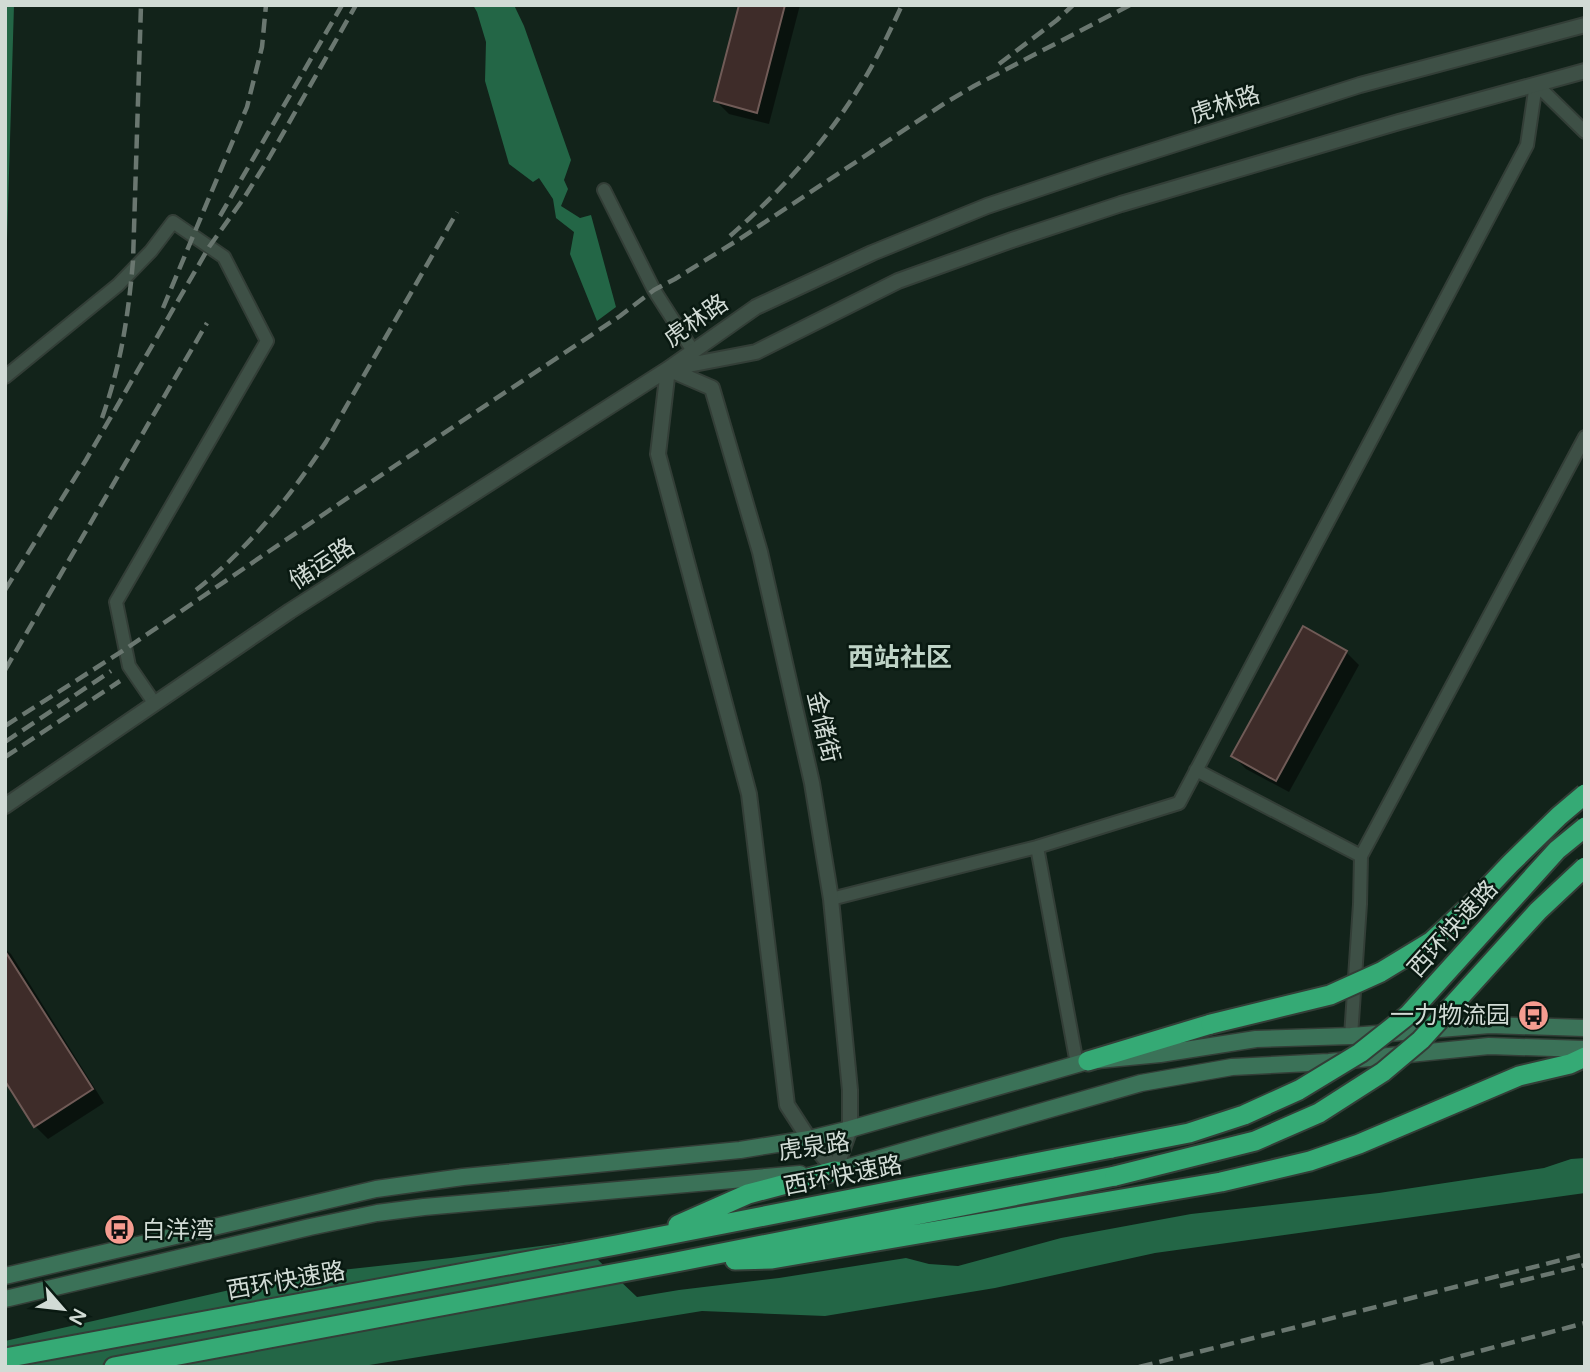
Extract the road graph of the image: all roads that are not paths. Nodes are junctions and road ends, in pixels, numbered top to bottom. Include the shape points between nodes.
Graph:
1 (1585, 25) edge
2 (1585, 71) edge
3 (1536, 84) junction
4 (1585, 132) edge
5 (604, 190) dead end
6 (693, 351) junction
7 (668, 369) junction
8 (6, 379) edge
9 (1585, 437) edge
10 (155, 704) junction
11 (1196, 770) junction
12 (1585, 794) edge
13 (5, 806) edge
14 (1585, 827) edge
15 (1037, 847) junction
16 (1361, 856) junction
17 (1585, 867) edge
18 (831, 899) junction
19 (1585, 1028) edge
20 (1351, 1036) junction
21 (1585, 1049) edge
22 (1585, 1057) edge
23 (1083, 1063) junction
24 (850, 1129) junction
25 (809, 1139) junction
26 (835, 1171) junction
27 (646, 1239) junction
28 (671, 1263) junction
29 (5, 1276) edge
30 (5, 1299) edge
31 (5, 1358) edge
32 (114, 1367) edge

1 - 6 street, 虎林路 via 1360,85 987,206 756,307
2 - 3 street, 虎林路
3 - 4 street
3 - 7 street, 虎林路 via 1121,204 898,281 756,352
3 - 11 street via 1527,145
5 - 6 street via 654,290
6 - 7 street, 虎林路
7 - 10 street, 储运路 via 290,611
7 - 18 street, 金储街 via 712,388 763,566 812,783
7 - 25 street via 658,454 749,794 787,1105
8 - 10 street via 118,285 173,222 224,257 267,341 116,602 128,666
9 - 16 street
10 - 13 street, 储运路
11 - 15 street via 1179,803
11 - 16 street
12 - 23 highway, bridge via 1432,941 1381,972 1330,995 1211,1024
14 - 27 highway, 西环快速路, bridge via 1549,859 1408,1015 1360,1053 1244,1115 1189,1133
15 - 18 street
15 - 23 street
16 - 20 street
17 - 28 highway, 西环快速路, bridge via 1538,911 1421,1040 1383,1072 1319,1113 1255,1141 1115,1176
18 - 24 street, 金储街
19 - 20 main road, 虎泉路 via 1490,1025
20 - 23 main road, 虎泉路 via 1255,1039
21 - 26 main road, 虎泉路 via 1489,1046 1231,1067 1129,1086
22 - 28 highway via 1519,1076 1310,1161 1221,1182 772,1259
23 - 24 main road, 虎泉路
24 - 25 main road, 虎泉路
24 - 26 street, 金储街
25 - 26 street
25 - 29 main road, 虎泉路 via 376,1189
26 - 27 highway via 747,1194
26 - 30 main road, 虎泉路 via 377,1213
27 - 31 highway, 西环快速路
28 - 32 highway, 西环快速路

